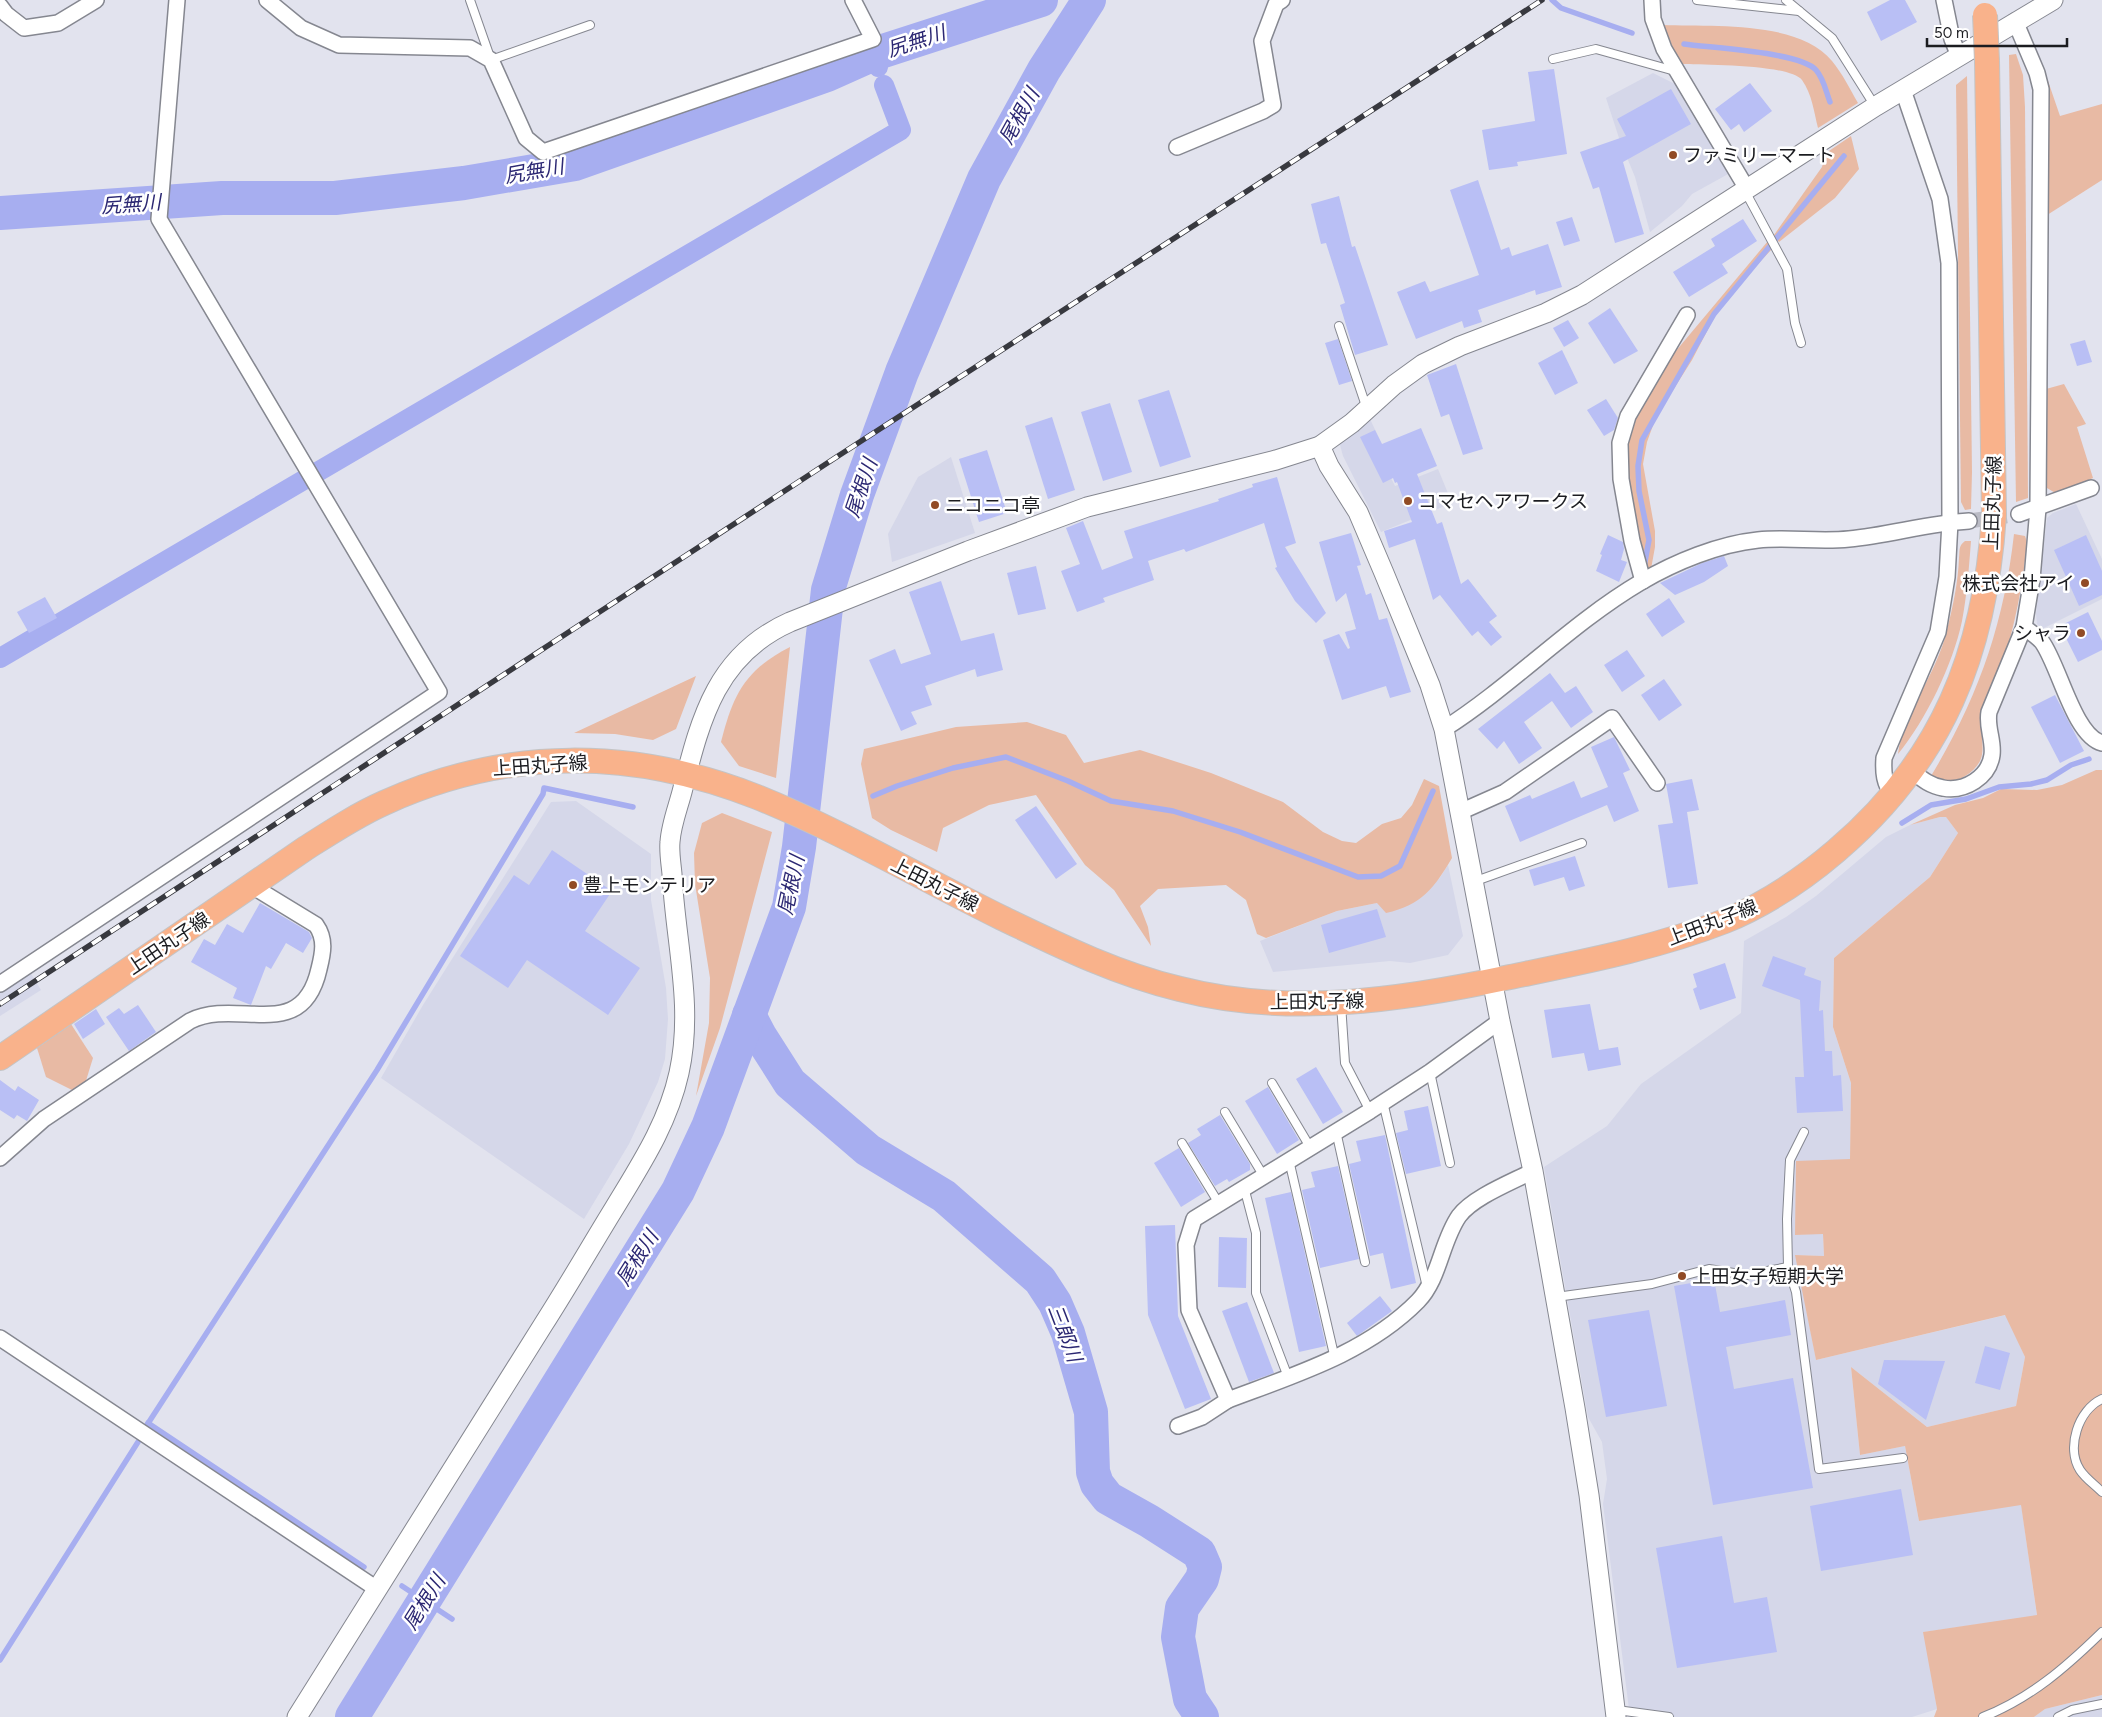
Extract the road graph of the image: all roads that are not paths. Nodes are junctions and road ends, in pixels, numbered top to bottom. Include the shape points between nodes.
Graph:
1 (96, 0) edge
2 (177, 0) edge
3 (267, 0) edge
4 (470, 0) edge
5 (853, 0) edge
6 (1282, 0) edge
7 (1652, 0) edge
8 (1697, 0) edge
9 (1786, 0) edge
10 (1944, 0) edge
11 (2053, 0) edge
12 (1739, 3) edge
13 (0, 6) edge
14 (1985, 7) edge
15 (1799, 11) junction
16 (2015, 21) junction
17 (590, 25) dead end
18 (1959, 56) junction
19 (1554, 59) dead end
20 (491, 60) junction
21 (1677, 71) junction
22 (1903, 90) junction
23 (1876, 106) junction
24 (1177, 147) dead end
25 (1746, 190) junction
26 (1687, 316) dead end
27 (1339, 326) dead end
28 (1801, 342) dead end
29 (1367, 410) junction
30 (1320, 446) junction
31 (2090, 488) dead end
32 (2038, 508) junction
33 (2018, 514) tunnel mouth
34 (1969, 521) tunnel mouth
35 (1950, 522) junction
36 (1643, 581) junction
37 (2024, 628) junction
38 (1444, 729) junction
39 (2102, 743) edge
40 (1912, 772) junction
41 (686, 775) junction
42 (1657, 783) dead end
43 (1893, 796) junction
44 (1460, 812) junction
45 (1582, 843) dead end
46 (1473, 882) junction
47 (252, 886) junction
48 (1493, 980) junction
49 (0, 984) edge
50 (1341, 1003) junction
51 (1500, 1020) junction
52 (0, 1058) edge
53 (1430, 1072) junction
54 (1272, 1083) dead end
55 (1377, 1106) junction
56 (1225, 1112) dead end
57 (1336, 1131) junction
58 (1804, 1132) dead end
59 (1182, 1142) dead end
60 (1310, 1146) junction
61 (0, 1158) edge
62 (1289, 1160) junction
63 (1450, 1163) dead end
64 (1533, 1171) junction
65 (1263, 1175) junction
66 (1244, 1187) junction
67 (1218, 1202) junction
68 (1365, 1262) dead end
69 (1788, 1267) junction
70 (1427, 1290) junction
71 (1554, 1298) junction
72 (0, 1338) edge
73 (1335, 1359) junction
74 (1288, 1377) junction
75 (2102, 1399) edge
76 (1228, 1400) junction
77 (1178, 1426) dead end
78 (1903, 1458) dead end
79 (2102, 1492) edge
80 (377, 1589) junction
81 (2102, 1632) edge
82 (2102, 1704) edge
83 (1615, 1713) edge
84 (297, 1717) edge
85 (1669, 1717) edge
86 (1983, 1717) edge
87 (2058, 1717) edge

1 - 13 street via 58,23 24,28
2 - 49 street via 159,214 439,692
3 - 20 street via 301,28 339,45 470,48
4 - 20 lane
5 - 20 street via 873,39 544,152 526,138
6 - 24 street via 1276,4 1262,41 1273,105
7 - 21 street via 1653,19 1664,50
8 - 12 lane
9 - 15 lane
10 - 18 street
11 - 16 street
12 - 15 lane
14 - 40 main road, 上田丸子線, bridge via 1995,470 1990,564 1980,622 1963,675 1938,728
15 - 23 lane via 1832,38
16 - 18 street
16 - 32 street via 2041,89
17 - 20 lane
18 - 22 street
19 - 21 lane via 1596,49
21 - 25 street
22 - 23 street
22 - 35 street via 1940,199 1946,231
23 - 25 street
25 - 28 lane via 1790,280 1795,323
25 - 29 street via 1608,280 1562,306 1423,364
26 - 36 street via 1628,416 1620,443 1621,479
27 - 29 lane
29 - 30 street
30 - 38 street via 1328,466 1358,512 1430,685
30 - 41 street via 1086,507 796,620 763,636 731,666 714,692
31 - 32 street
32 - 33 street
32 - 37 street
34 - 35 street
35 - 36 street via 1848,539 1758,540 1720,548
35 - 43 street via 1947,577 1938,632 1884,758 1885,782
36 - 38 street via 1602,606
37 - 39 street via 2042,642 2073,710 2089,735
37 - 40 street via 1991,706 1988,725 1992,754 1982,776 1966,786 1943,788
38 - 44 street
40 - 43 main road, 上田丸子線
41 - 47 main road, 上田丸子線 via 634,764 585,760 536,761 480,770 381,804 314,843
41 - 50 main road, 上田丸子線 via 775,805 1010,922 1116,970 1181,990 1228,998 1290,1004
41 - 80 street via 670,841 686,1017 683,1053 672,1102 656,1138 576,1271
42 - 44 street via 1612,718 1505,792
43 - 48 main road, 上田丸子線 via 1846,843 1812,871 1772,898 1742,913 1648,946
44 - 46 street
45 - 46 lane
46 - 48 street
47 - 52 main road, 上田丸子線
47 - 61 street via 316,925 323,934 316,982 298,1008 265,1015 203,1014 190,1020 44,1118
48 - 50 main road, 上田丸子線
48 - 51 street
50 - 55 lane via 1344,1063
51 - 53 street
51 - 64 street
53 - 55 street
53 - 63 lane
54 - 60 lane
55 - 57 street
55 - 70 lane
56 - 65 lane
57 - 60 street
57 - 68 lane
58 - 69 lane via 1790,1160
59 - 67 lane
60 - 62 street
62 - 65 street
62 - 73 lane
64 - 70 street via 1484,1196 1459,1216
64 - 71 street
65 - 66 street
66 - 67 street
66 - 74 lane via 1256,1233 1256,1293
67 - 76 street via 1194,1218 1186,1246 1189,1310
69 - 71 lane via 1746,1275 1710,1269 1652,1284
69 - 78 lane via 1796,1292 1819,1469
70 - 73 street via 1384,1328
71 - 83 street via 1589,1495
72 - 80 street
73 - 74 street
74 - 76 street
75 - 79 lane via 2080,1423 2073,1448 2080,1471
76 - 77 street via 1202,1417
80 - 84 street
81 - 86 lane via 2040,1687 2016,1703
82 - 87 lane via 2072,1710
83 - 85 lane

